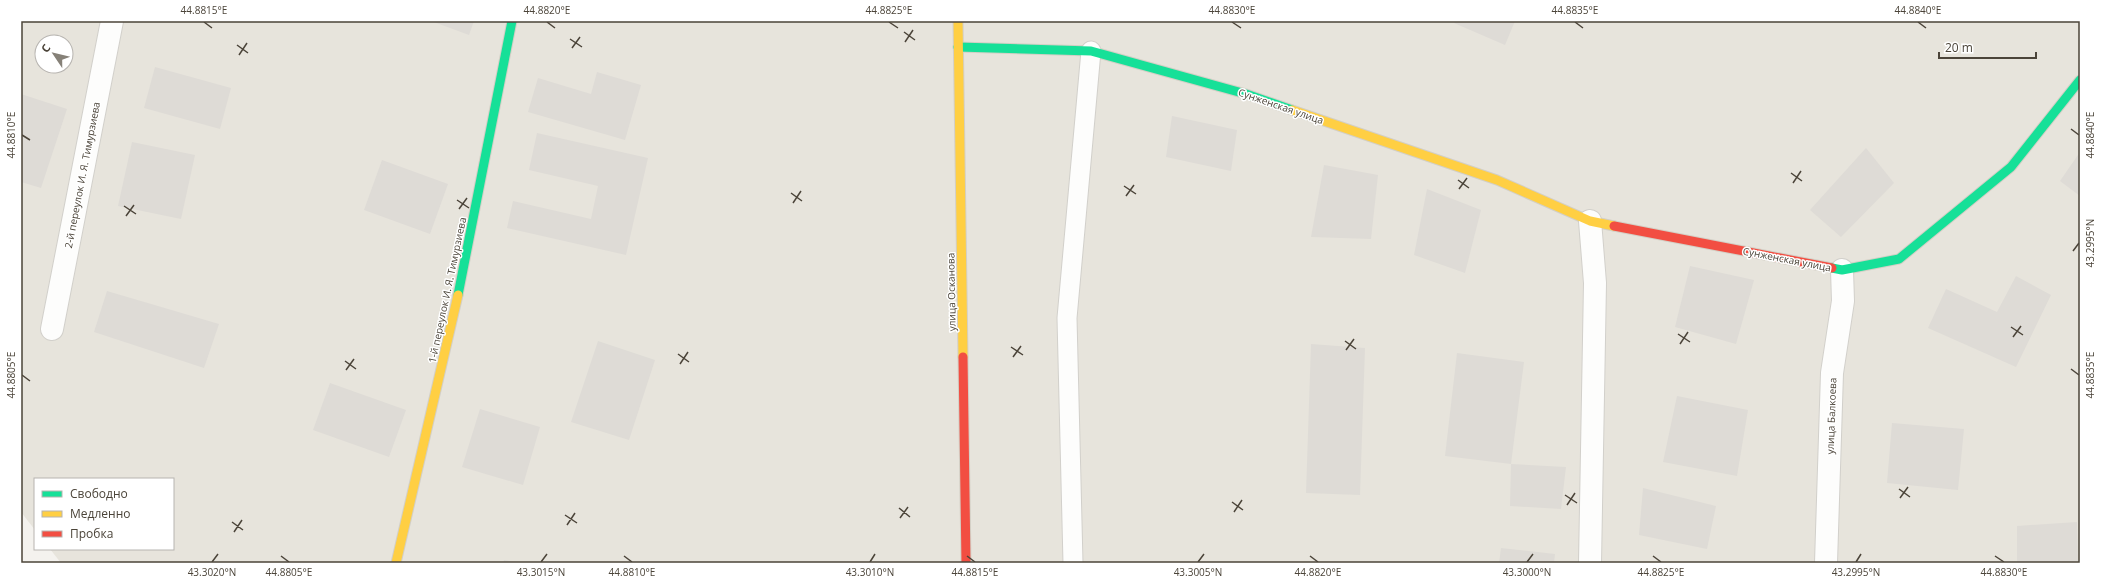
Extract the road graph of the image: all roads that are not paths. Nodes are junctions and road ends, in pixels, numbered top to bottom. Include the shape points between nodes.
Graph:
1 (112, 21) edge
2 (512, 21) edge
3 (958, 21) edge
4 (958, 47) junction
5 (1091, 51) junction
6 (2080, 80) edge
7 (1590, 222) junction
8 (1842, 270) junction
9 (52, 329) dead end
10 (396, 563) edge
11 (966, 563) edge
12 (1073, 563) edge
13 (1590, 563) edge
14 (1826, 563) edge

1 - 9 street, 2-й переулок И. Я. Тимурзиева
2 - 10 street, 1-й переулок И. Я. Тимурзиева via 453,320
3 - 4 street, улица Осканова
4 - 5 street, Сунженская улица
4 - 11 street, улица Осканова
5 - 7 street, Сунженская улица via 1261,99 1497,180
5 - 12 lane via 1066,318
6 - 8 street, Сунженская улица via 2011,167 1899,258
7 - 8 street, Сунженская улица
7 - 13 street via 1596,283
8 - 14 street, улица Балкоева via 1843,301 1832,373

